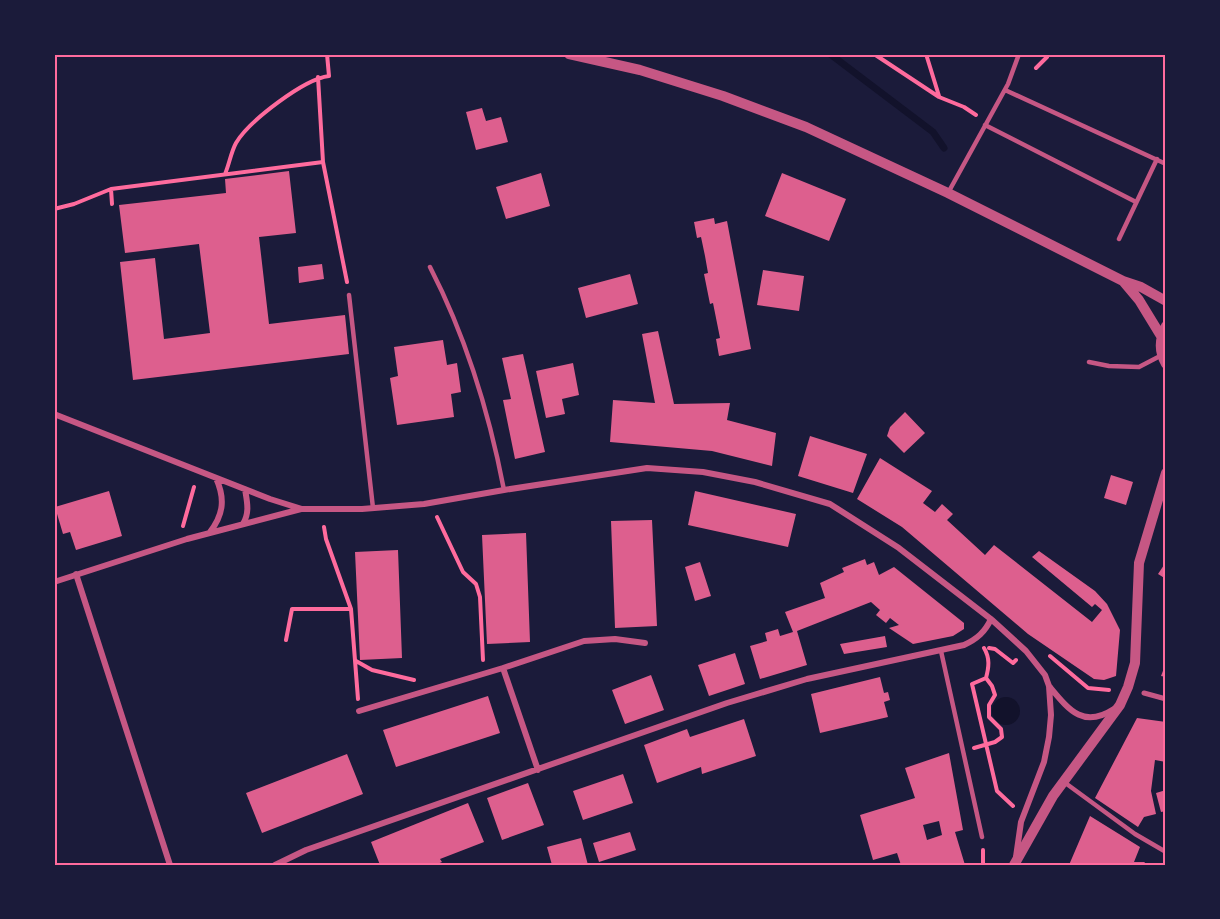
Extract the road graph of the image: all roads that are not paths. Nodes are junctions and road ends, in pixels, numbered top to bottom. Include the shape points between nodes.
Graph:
1 (569, 54) edge
2 (1019, 54) edge
3 (1005, 90) junction
4 (986, 124) junction
5 (1157, 159) junction
6 (1166, 164) edge
7 (948, 193) junction
8 (1136, 202) junction
9 (1119, 239) dead end
10 (430, 267) dead end
11 (1123, 281) junction
12 (349, 295) road end
13 (1166, 301) edge
14 (1163, 331) edge
15 (1164, 360) edge
16 (1089, 362) dead end
17 (54, 414) edge
18 (1166, 473) edge
19 (216, 478) junction
20 (245, 489) junction
21 (504, 490) junction
22 (373, 508) junction
23 (302, 509) junction
24 (243, 524) junction
25 (210, 532) junction
26 (76, 574) junction
27 (54, 582) edge
28 (991, 619) junction
29 (645, 643) dead end
30 (942, 651) junction
31 (503, 668) junction
32 (1049, 686) junction
33 (1144, 693) dead end
34 (1166, 699) edge
35 (1120, 705) junction
36 (359, 711) road end
37 (538, 770) junction
38 (1063, 781) junction
39 (982, 837) dead end
40 (1166, 852) edge
41 (1015, 864) edge
42 (170, 865) edge
43 (275, 865) edge

1 - 7 street via 640,69 723,96 806,127
2 - 3 lane
3 - 4 lane
3 - 5 lane
4 - 7 lane
4 - 8 lane
5 - 6 lane
5 - 8 lane
7 - 11 street
8 - 9 lane
10 - 21 lane via 472,361
11 - 13 street
11 - 14 street
12 - 22 lane
14 - 15 street
15 - 16 lane via 1139,367
17 - 19 street
18 - 35 street via 1139,562 1135,663
19 - 20 street
19 - 25 street via 223,499 220,518
20 - 23 street
20 - 24 street via 248,507
21 - 22 street
21 - 28 street via 647,468 703,472 755,482 830,504 899,548
22 - 23 street
23 - 24 street
24 - 25 street
25 - 26 street
26 - 27 street
26 - 42 street
28 - 30 street via 974,641
28 - 32 street via 1038,664
29 - 31 street via 615,639 584,641
30 - 37 street via 807,679
30 - 39 lane
31 - 36 street
31 - 37 street
32 - 35 street via 1081,716 1093,718
32 - 41 street via 1051,716 1044,762 1021,822
33 - 34 street
35 - 38 street
37 - 43 street via 306,850
38 - 40 lane
38 - 41 street

